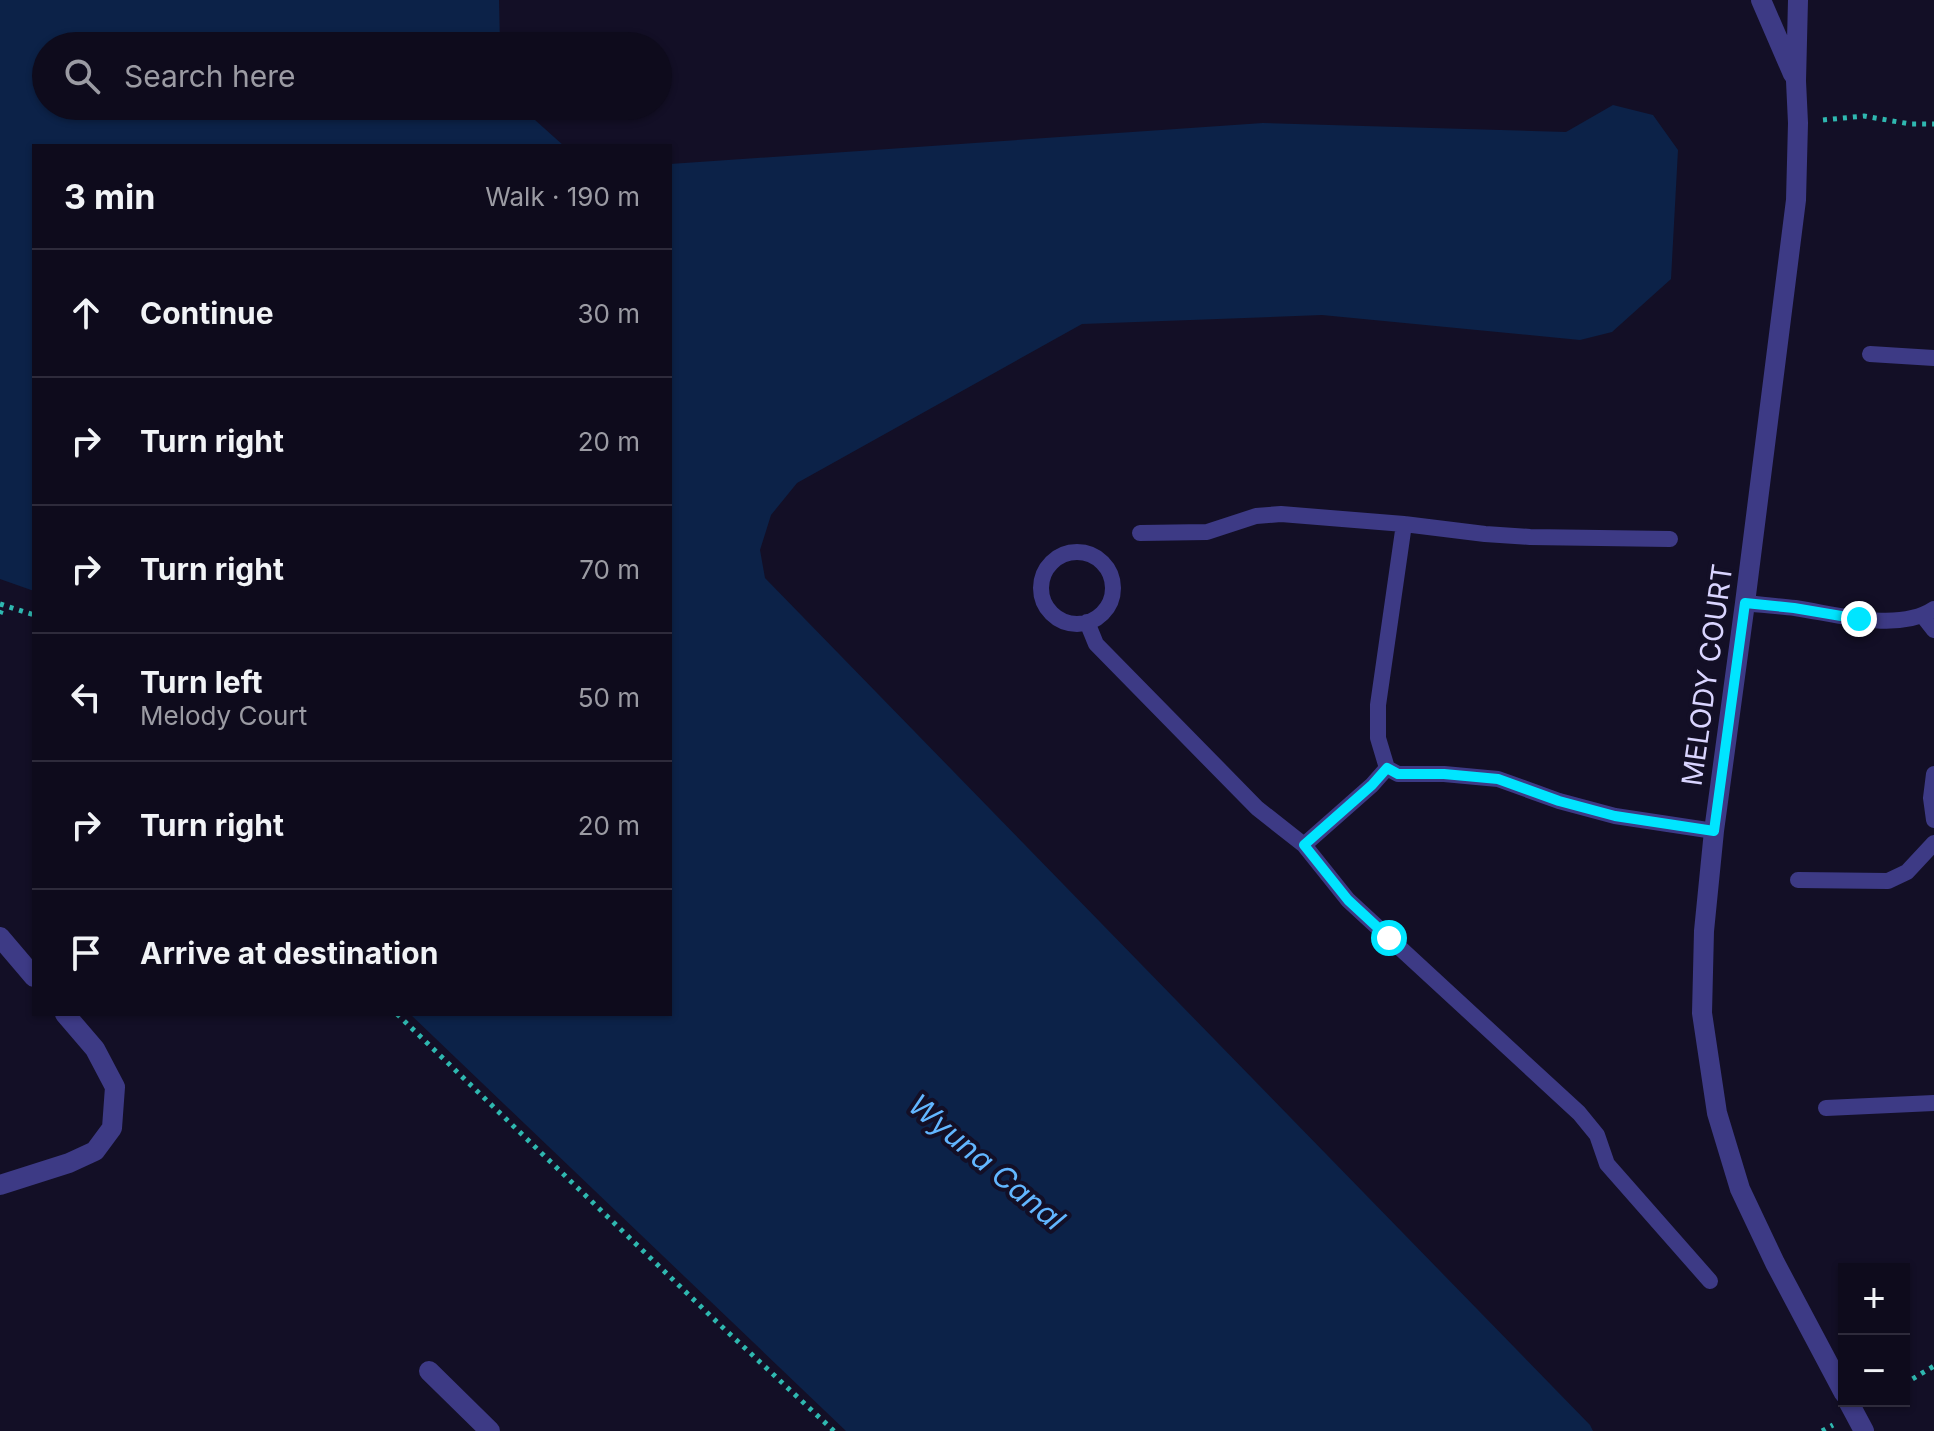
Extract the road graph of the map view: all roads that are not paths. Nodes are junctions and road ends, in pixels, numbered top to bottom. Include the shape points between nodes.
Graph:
1 (1761, 0) edge
2 (1798, 0) edge
3 (1796, 81) junction
4 (1870, 354) dead end
5 (1934, 358) edge
6 (1404, 524) junction
7 (1140, 533) dead end
8 (1670, 539) dead end
9 (1745, 603) junction
10 (1929, 613) edge
11 (1087, 622) junction
12 (1934, 630) edge
13 (1387, 768) junction
14 (1934, 774) edge
15 (1934, 820) edge
16 (1714, 831) junction
17 (1934, 843) edge
18 (1304, 845) junction
19 (1798, 880) dead end
20 (0, 937) edge
21 (32, 975) edge
22 (67, 1016) edge
23 (1934, 1103) edge
24 (1826, 1108) dead end
25 (0, 1185) edge
26 (1710, 1281) dead end
27 (429, 1371) dead end
28 (1838, 1382) edge
29 (1851, 1407) edge
30 (482, 1428) edge
31 (1864, 1431) edge

1 - 3 street, MELODY COURT
2 - 3 street, MELODY COURT
3 - 9 street, MELODY COURT via 1796,200
4 - 5 lane
6 - 7 lane via 1281,514 1207,532
6 - 8 lane via 1530,537
6 - 13 lane via 1378,705 1378,738
9 - 10 lane via 1859,619 1902,621
9 - 16 street, MELODY COURT
10 - 12 lane
11 - 11 lane via 1058,619 1043,602 1046,569 1063,554 1099,558 1113,578 1111,603
11 - 18 lane via 1096,644 1257,808
13 - 16 lane via 1398,774 1498,779 1615,816
13 - 18 lane
14 - 15 lane
16 - 28 street, MELODY COURT via 1702,1013 1717,1113 1740,1189
17 - 19 lane via 1907,872 1888,881
18 - 26 lane via 1348,900 1579,1113 1597,1135 1607,1164
20 - 21 street
22 - 25 street via 95,1049 115,1087 112,1128 95,1151
23 - 24 lane
27 - 30 street
29 - 31 street

